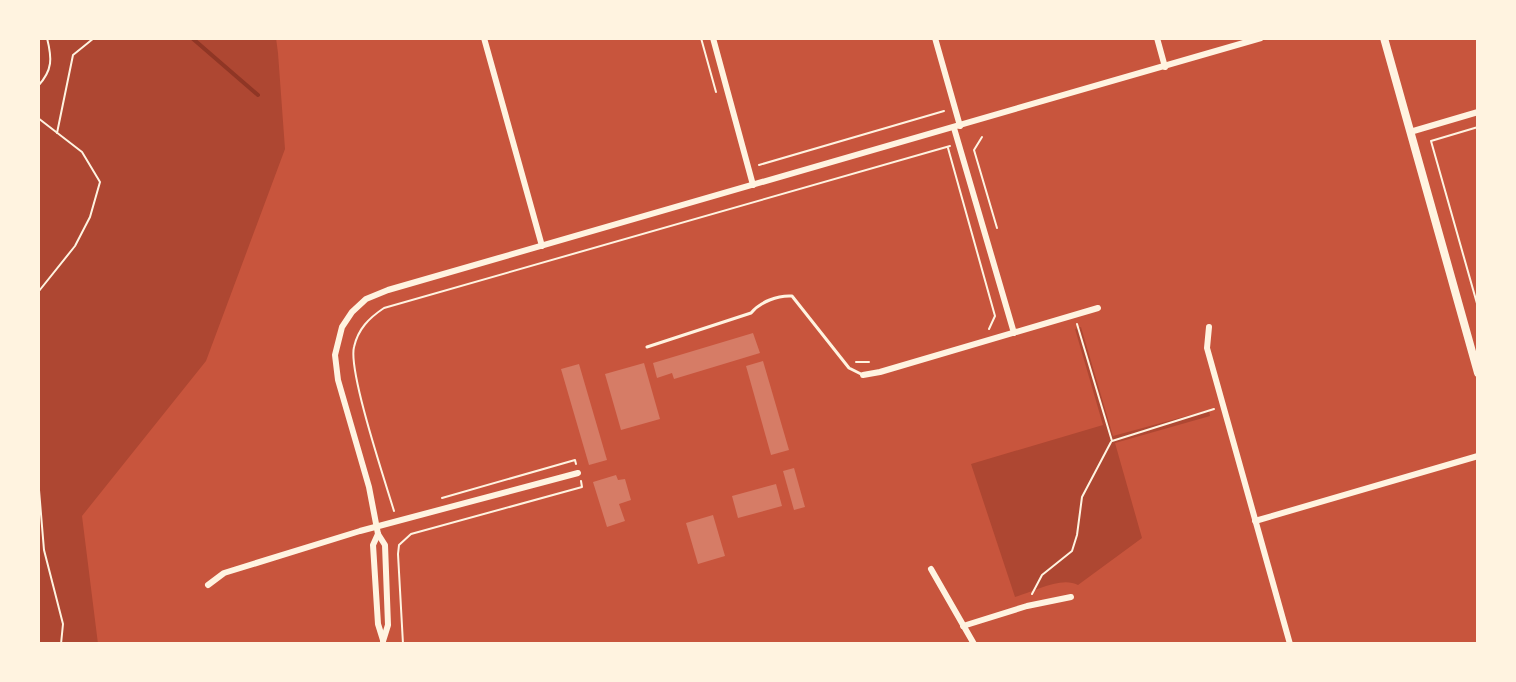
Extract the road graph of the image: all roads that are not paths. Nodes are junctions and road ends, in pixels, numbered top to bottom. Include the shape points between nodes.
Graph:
1 (484, 38) edge
2 (713, 38) edge
3 (935, 38) edge
4 (1157, 38) edge
5 (1261, 38) edge
6 (1384, 38) edge
7 (1165, 67) junction
8 (1478, 112) edge
9 (957, 127) junction
10 (1410, 132) junction
11 (753, 185) junction
12 (542, 246) junction
13 (1098, 308) dead end
14 (1209, 327) dead end
15 (1014, 333) junction
16 (647, 347) dead end
17 (1478, 373) edge
18 (863, 375) joint
19 (1478, 456) edge
20 (578, 473) dead end
21 (1255, 521) junction
22 (377, 531) junction
23 (931, 569) dead end
24 (208, 585) dead end
25 (1071, 597) dead end
26 (963, 626) junction
27 (383, 643) edge
28 (974, 644) edge
29 (1290, 644) edge

1 - 12 street
2 - 11 street
3 - 9 street
4 - 7 street
5 - 7 street
6 - 10 main road
7 - 9 street
8 - 10 street
9 - 11 street
9 - 15 street
10 - 17 main road
11 - 12 street
12 - 22 street via 377,294 352,312 342,327 335,367
13 - 15 street
14 - 21 street via 1207,348
15 - 18 street
16 - 18 lane via 792,296 849,368
19 - 21 street
20 - 22 street
21 - 29 street
22 - 24 street via 360,531 224,573
22 - 27 street via 373,545
22 - 27 street via 385,545 388,625
23 - 26 street
25 - 26 street
26 - 28 street

